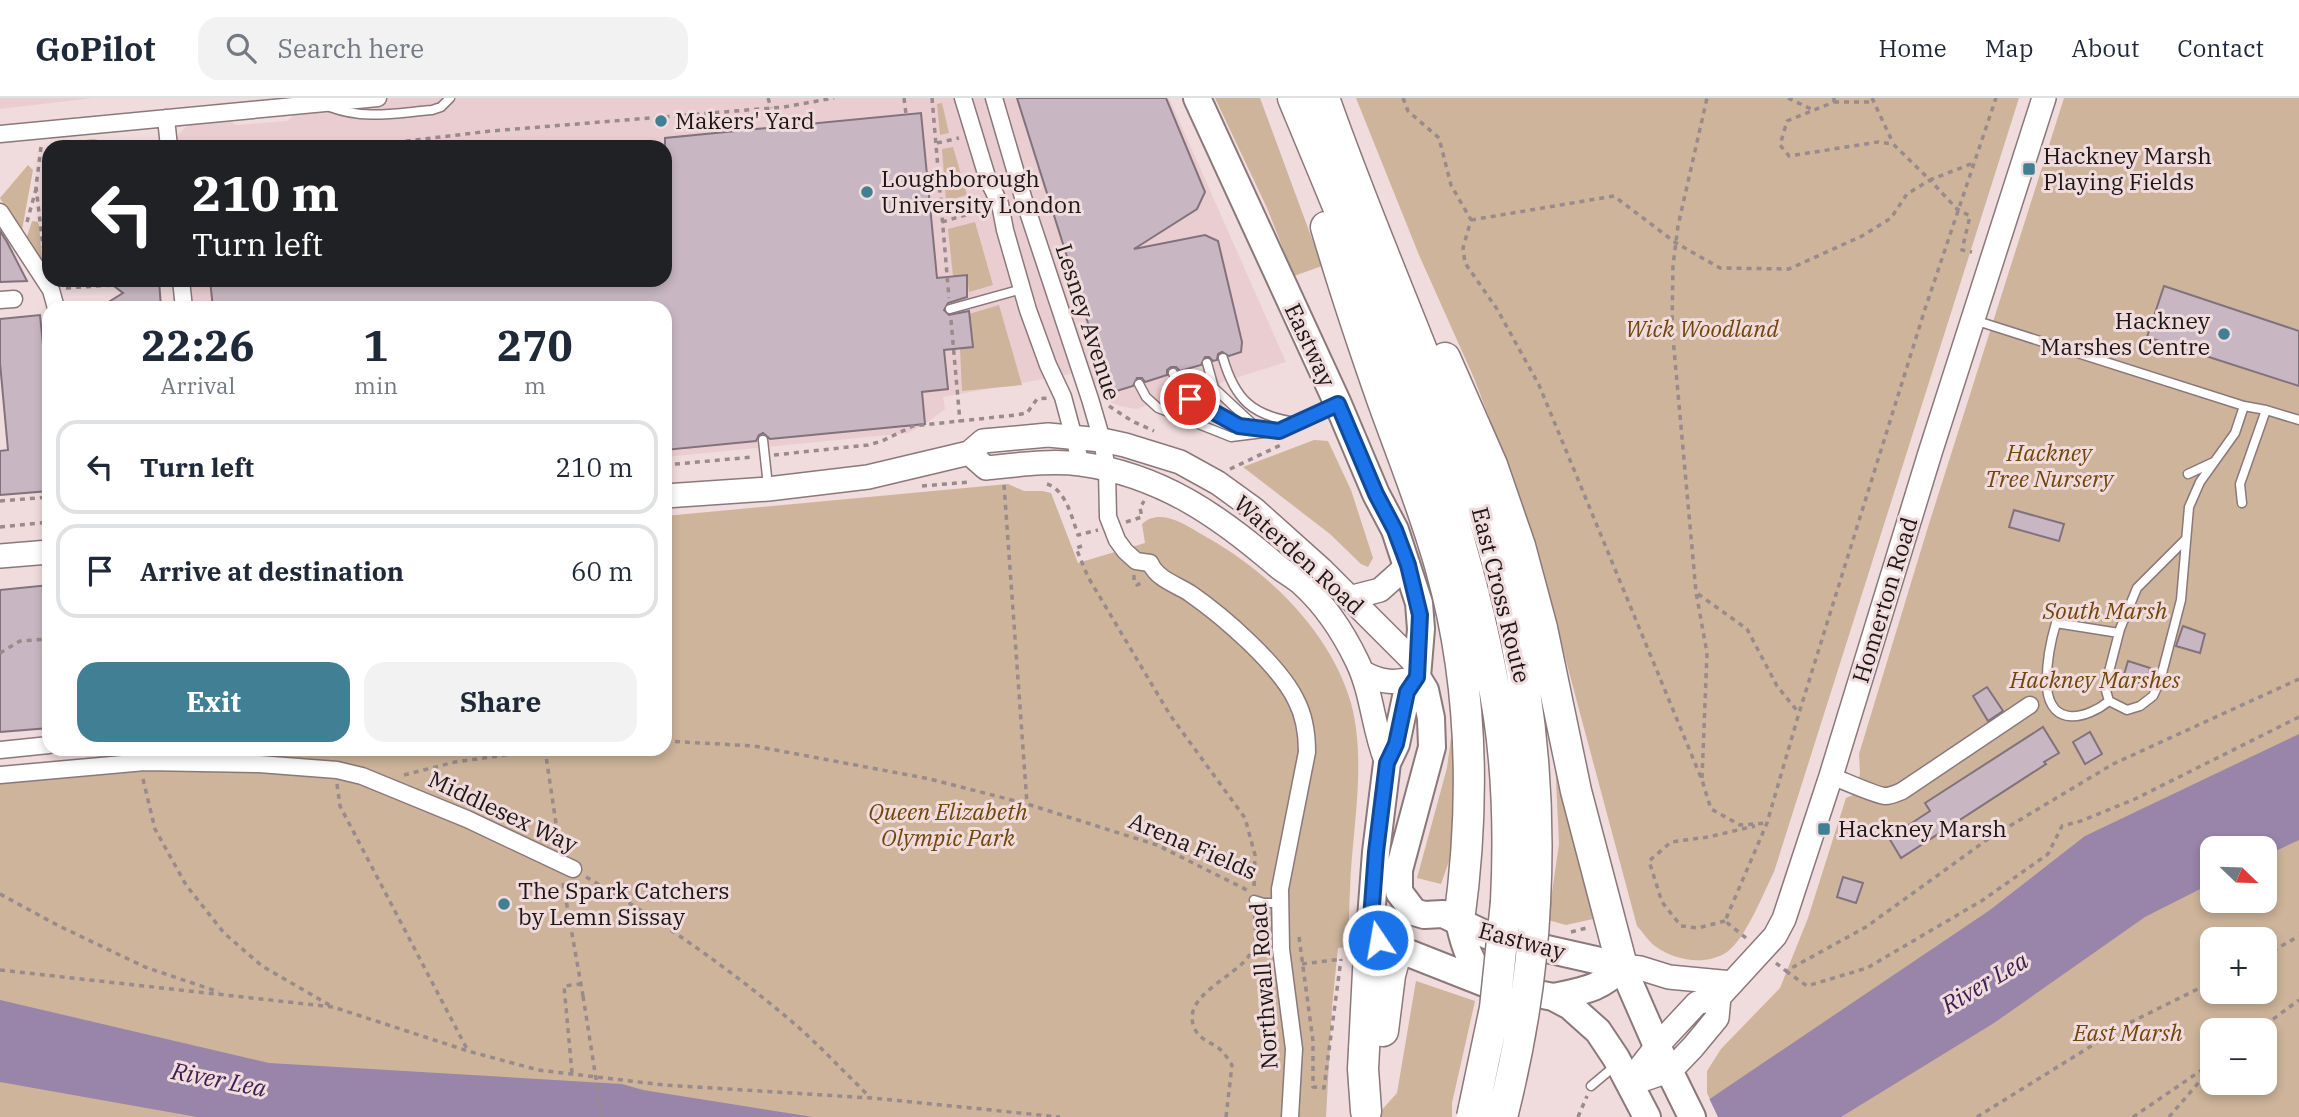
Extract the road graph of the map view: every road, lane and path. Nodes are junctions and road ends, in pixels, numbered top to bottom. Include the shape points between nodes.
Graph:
1 (378, 98) edge
2 (450, 98) edge
3 (768, 98) edge
4 (834, 98) edge
5 (904, 98) edge
6 (932, 98) edge
7 (963, 98) edge
8 (994, 98) edge
9 (1197, 98) edge
10 (1403, 98) edge
11 (1707, 98) edge
12 (1788, 98) edge
13 (1996, 98) edge
14 (2044, 98) edge
15 (1834, 100) edge
16 (1872, 100) edge
17 (318, 103) junction
18 (1306, 104) edge
19 (771, 108) junction
20 (1812, 109) junction
21 (906, 114) dead end
22 (166, 118) junction
23 (0, 134) edge
24 (959, 138) dead end
25 (168, 140) edge
26 (415, 140) edge
27 (41, 142) dead end
28 (936, 143) junction
29 (1893, 144) junction
30 (1976, 162) junction
31 (1930, 180) junction
32 (36, 187) junction
33 (993, 206) dead end
34 (1958, 209) junction
35 (0, 212) edge
36 (1471, 220) junction
37 (942, 222) junction
38 (42, 236) edge
39 (1676, 243) junction
40 (21, 245) junction
41 (1971, 251) dead end
42 (1385, 255) junction
43 (42, 277) edge
44 (1022, 289) junction
45 (950, 309) junction
46 (1974, 320) junction
47 (1223, 358) dead end
48 (1206, 363) dead end
49 (1173, 373) dead end
50 (1139, 384) dead end
51 (1056, 397) dead end
52 (1101, 400) dead end
53 (1338, 404) junction
54 (2244, 406) junction
55 (2266, 410) junction
56 (2299, 420) edge
57 (960, 422) junction
58 (1299, 422) junction
59 (1257, 428) junction
60 (1279, 431) junction
61 (1162, 435) dead end
62 (1072, 437) junction
63 (763, 440) dead end
64 (1102, 440) junction
65 (1292, 441) dead end
66 (969, 453) junction
67 (786, 454) dead end
68 (756, 457) dead end
69 (2217, 461) junction
70 (672, 464) edge
71 (1081, 464) junction
72 (1107, 470) junction
73 (1224, 471) dead end
74 (2188, 474) dead end
75 (1004, 479) dead end
76 (1038, 483) dead end
77 (768, 489) junction
78 (672, 496) edge
79 (42, 498) edge
80 (1146, 498) dead end
81 (0, 501) edge
82 (2242, 503) dead end
83 (1133, 519) dead end
84 (42, 523) edge
85 (0, 527) edge
86 (1087, 533) dead end
87 (2186, 538) junction
88 (1082, 546) dead end
89 (42, 553) edge
90 (0, 556) edge
91 (1408, 565) junction
92 (1696, 592) junction
93 (1349, 598) junction
94 (2119, 633) junction
95 (42, 639) edge
96 (0, 653) edge
97 (1417, 671) junction
98 (1362, 672) junction
99 (2299, 679) edge
100 (2109, 701) junction
101 (2030, 705) dead end
102 (1799, 713) junction
103 (2299, 717) edge
104 (672, 741) edge
105 (42, 746) edge
106 (0, 750) edge
107 (497, 756) edge
108 (145, 762) junction
109 (1387, 763) junction
110 (337, 769) junction
111 (0, 775) edge
112 (1831, 776) junction
113 (1702, 780) junction
114 (388, 786) junction
115 (1027, 804) junction
116 (1767, 823) junction
117 (573, 869) joint
118 (0, 894) edge
119 (1256, 896) junction
120 (1521, 902) junction
121 (1280, 903) junction
122 (1424, 915) junction
123 (1459, 921) junction
124 (1725, 921) junction
125 (1297, 925) dead end
126 (1370, 932) junction
127 (2299, 936) edge
128 (1397, 949) junction
129 (2277, 949) edge
130 (1762, 951) junction
131 (1302, 964) junction
132 (1622, 966) junction
133 (0, 970) edge
134 (1786, 971) junction
135 (580, 984) dead end
136 (1487, 984) junction
137 (2200, 988) edge
138 (1726, 990) junction
139 (228, 995) junction
140 (583, 996) dead end
141 (1553, 997) junction
142 (2299, 1000) edge
143 (333, 1007) junction
144 (2275, 1018) edge
145 (1657, 1046) junction
146 (468, 1051) junction
147 (1671, 1070) junction
148 (572, 1073) junction
149 (2200, 1073) edge
150 (1624, 1074) junction
151 (2200, 1080) edge
152 (1591, 1086) dead end
153 (871, 1098) junction
154 (1688, 1108) edge
155 (1366, 1114) edge
156 (602, 1117) edge
157 (1060, 1117) edge
158 (1226, 1117) edge
159 (1290, 1117) edge
160 (1472, 1117) edge
161 (1502, 1117) edge
162 (1647, 1117) edge
163 (1976, 1117) edge
164 (2133, 1117) edge
165 (2169, 1117) edge

1 - 17 street
2 - 17 lane via 432,110 362,115
3 - 19 path
4 - 19 path
5 - 21 path
6 - 28 path
7 - 44 street, Lesney Avenue via 1000,204
8 - 64 street, Lesney Avenue
9 - 53 main road, Eastway
10 - 36 path via 1408,111 1439,138 1451,185
11 - 39 path
12 - 20 path
13 - 30 path
14 - 46 street, Homerton Road
15 - 16 path
15 - 20 path
16 - 29 path
17 - 22 street
18 - 42 highway, East Cross Route
18 - 120 highway, East Cross Route via 1457,534 1497,707 1507,857
18 - 123 highway via 1313,186 1372,371 1430,531 1449,603 1466,721 1470,791
19 - 26 path
20 - 29 path via 1787,121 1780,145 1789,156 1878,142
22 - 23 street
22 - 25 street
24 - 28 path
27 - 32 path
28 - 37 path
29 - 31 path
30 - 31 path
30 - 34 path
31 - 34 path
31 - 39 path via 1907,194 1891,218 1789,269 1720,268
32 - 38 path
32 - 40 path
33 - 37 path
34 - 41 path via 1970,216 1962,250
34 - 102 path
35 - 40 street
36 - 39 path via 1614,196
36 - 113 path via 1463,248 1465,263 1497,309 1539,385
37 - 45 path
39 - 92 path via 1672,327
40 - 43 street
42 - 120 highway, East Cross Route via 1484,518 1516,644 1528,709 1538,829
42 - 132 highway via 1441,351 1511,516
44 - 45 lane
44 - 62 street, Lesney Avenue via 1041,349 1063,397
45 - 57 path
46 - 54 lane
46 - 112 street, Homerton Road
47 - 58 lane via 1242,399 1250,406 1273,419
48 - 59 lane via 1214,388
49 - 59 lane via 1190,399 1239,426
50 - 60 lane via 1158,408 1231,437
51 - 57 path via 1037,399 1027,413
52 - 61 path
53 - 58 lane
53 - 91 main road, Eastway
54 - 55 lane
54 - 69 lane via 2235,433
55 - 56 lane
55 - 82 lane via 2240,484
57 - 67 path via 913,426 868,445
58 - 60 lane
59 - 60 lane
62 - 64 street, Waterden Road
62 - 66 street, Waterden Road via 983,441
62 - 71 street
63 - 77 lane
64 - 72 street, Northwall Road
64 - 93 street, Waterden Road via 1166,457 1218,484 1254,509
65 - 73 path
66 - 71 street, Waterden Road via 986,468
66 - 77 street, Waterden Road via 868,477
68 - 70 path
69 - 74 lane
69 - 87 lane via 2194,493
71 - 72 street, Waterden Road
72 - 98 street, Waterden Road via 1174,492 1234,529 1302,585 1338,626
72 - 121 street, Northwall Road via 1106,512 1117,540 1136,561 1150,563 1156,575 1190,593 1237,632 1288,685 1301,711 1307,752
75 - 115 path
76 - 86 path via 1054,486 1078,535
77 - 78 street, Waterden Road
79 - 81 path
80 - 83 path via 1140,508 1142,517
84 - 85 path
87 - 94 lane via 2137,588
87 - 100 lane via 2181,600 2166,665 2153,696 2127,710
88 - 119 path via 1076,548 1088,577 1170,715 1245,818 1255,855
89 - 90 street
91 - 93 street via 1380,590
91 - 97 main road, Eastway via 1420,615
92 - 102 path via 1747,629 1777,686
92 - 113 path via 1707,653
93 - 97 street, Waterden Road
94 - 100 lane via 2105,687
94 - 100 lane via 2056,623 2050,642 2047,688 2059,712 2070,717 2083,715
95 - 96 path via 20,641
97 - 98 street via 1391,682
97 - 109 main road, Eastway
97 - 122 main road, Eastway via 1432,718 1432,747 1399,870 1399,892 1415,912
98 - 109 street, Waterden Road
99 - 134 path via 2113,764 1989,839 1866,927
101 - 112 street via 1902,791 1884,796
102 - 116 path
103 - 134 path via 2135,799 2062,825 2048,854 1983,900 1867,968 1807,986
104 - 115 path, Arena Fields via 754,746 856,763
105 - 106 street
107 - 114 path via 402,776
108 - 110 street, Middlesex Way
108 - 111 street, Middlesex Way
108 - 143 path via 143,779 155,829 186,885 224,933 262,966
109 - 126 main road, Eastway
110 - 114 street, Middlesex Way
110 - 146 path via 340,806
112 - 130 street, Homerton Road via 1783,919
113 - 116 path via 1711,809 1740,825
114 - 117 street, Middlesex Way
115 - 119 path, Arena Fields via 1157,845
116 - 124 path
116 - 124 path via 1671,842 1649,861 1662,902 1681,926 1698,928
117 - 153 path, Middlesex Way via 651,916 739,981 797,1026
118 - 139 path via 145,967
119 - 121 lane via 1264,903
119 - 158 path via 1251,953 1240,968 1213,985 1195,1006 1193,1016 1198,1034 1222,1051 1232,1065
120 - 160 highway, East Cross Route, bridge
120 - 161 highway, East Cross Route, bridge via 1529,983
121 - 159 street, Northwall Road via 1294,1049
122 - 123 main road, Eastway via 1443,914
122 - 128 main road
123 - 132 main road, Eastway via 1489,936
123 - 136 main road via 1474,967
124 - 130 path
125 - 131 path, Northwall Road
126 - 128 main road, Eastway
126 - 155 highway via 1363,1069
127 - 129 path
128 - 136 main road, Eastway
128 - 155 highway via 1378,1072
130 - 134 path
130 - 138 street, Homerton Road
131 - 131 path, Northwall Road via 1342,960 1324,1088 1313,1087 1313,1041
132 - 138 street
132 - 141 main road, Eastway via 1600,986
132 - 145 main road
133 - 139 path
135 - 148 path via 564,986
136 - 141 main road, Eastway
137 - 163 path via 2126,1025
138 - 145 street via 1697,1003
138 - 147 street, Homerton Road via 1717,1018
139 - 143 path
140 - 156 path, bridge
141 - 150 main road, Eastway via 1598,1031
142 - 144 path
143 - 146 path
145 - 147 main road
145 - 150 street via 1635,1074
146 - 148 path via 538,1070
147 - 150 street
147 - 154 main road
148 - 153 path via 664,1085
149 - 164 path
150 - 152 lane
150 - 162 main road, Eastway
151 - 165 path
153 - 157 path

